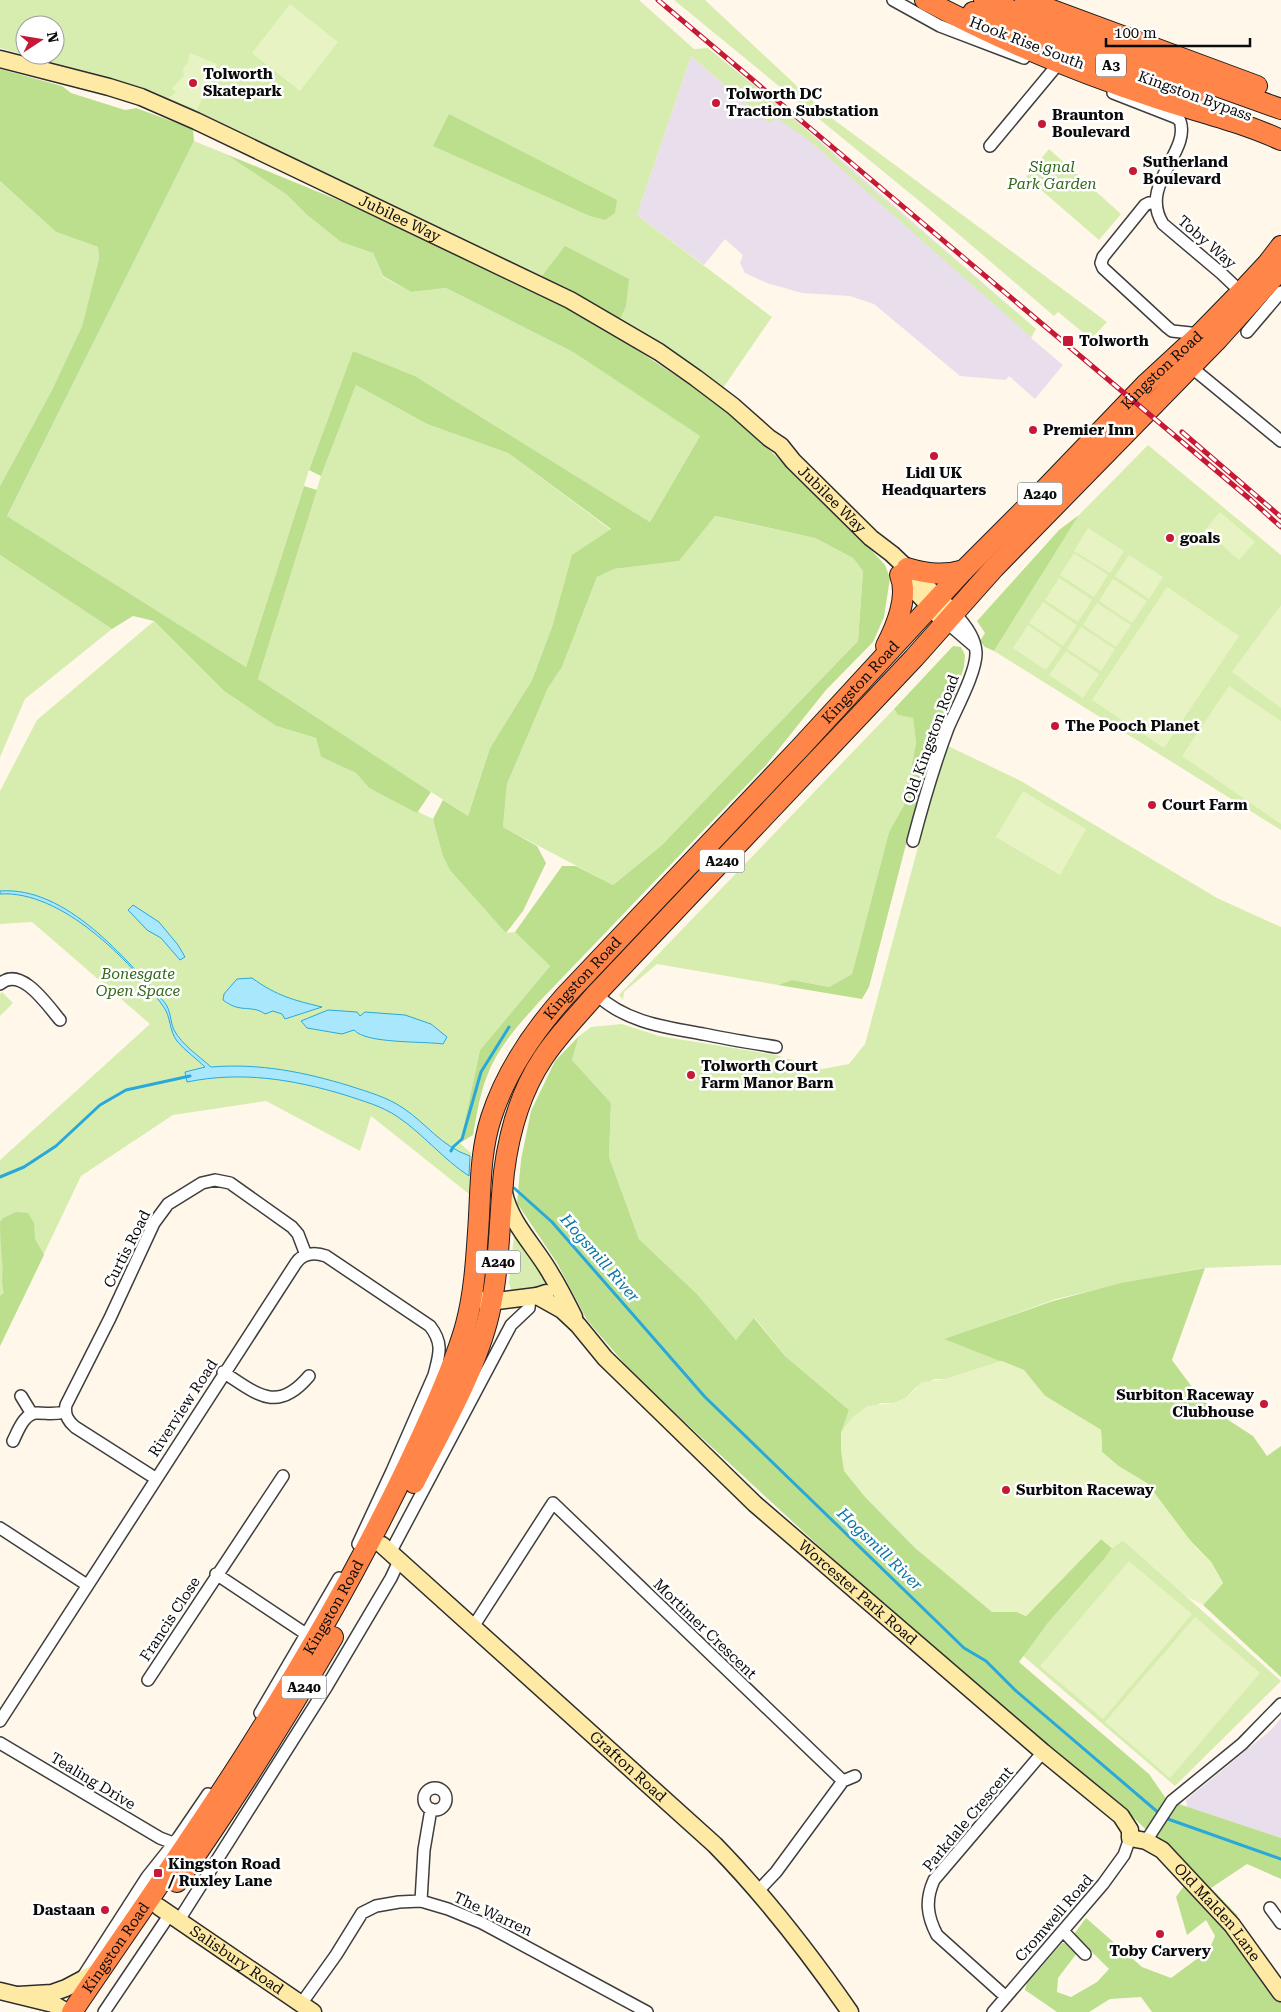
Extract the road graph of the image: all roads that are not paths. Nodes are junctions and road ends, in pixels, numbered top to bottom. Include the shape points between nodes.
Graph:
1 (893, 0) edge
2 (925, 0) edge
3 (942, 0) edge
4 (984, 0) edge
5 (1025, 0) edge
6 (0, 59) edge
7 (1054, 69) junction
8 (1281, 94) edge
9 (1281, 109) edge
10 (1200, 111) junction
11 (1180, 121) junction
12 (1281, 126) edge
13 (1281, 140) edge
14 (990, 146) dead end
15 (1156, 202) junction
16 (1281, 246) edge
17 (1281, 269) edge
18 (1241, 292) junction
19 (1281, 292) edge
20 (1247, 332) dead end
21 (1200, 334) junction
22 (1192, 367) junction
23 (1281, 441) edge
24 (964, 570) junction
25 (904, 571) junction
26 (942, 609) junction
27 (878, 661) junction
28 (913, 842) dead end
29 (0, 984) edge
30 (596, 994) junction
31 (60, 1020) dead end
32 (776, 1047) dead end
33 (503, 1186) junction
34 (501, 1223) junction
35 (522, 1232) junction
36 (306, 1255) junction
37 (554, 1279) junction
38 (473, 1281) junction
39 (533, 1296) junction
40 (492, 1301) junction
41 (578, 1325) junction
42 (224, 1372) junction
43 (309, 1376) dead end
44 (21, 1396) dead end
45 (65, 1412) junction
46 (32, 1414) junction
47 (13, 1441) dead end
48 (282, 1476) dead end
49 (155, 1478) junction
50 (0, 1528) edge
51 (391, 1553) junction
52 (216, 1574) junction
53 (87, 1585) junction
54 (474, 1627) junction
55 (306, 1634) junction
56 (148, 1680) dead end
57 (1281, 1704) edge
58 (0, 1721) edge
59 (0, 1743) edge
60 (1043, 1752) junction
61 (855, 1776) dead end
62 (843, 1781) junction
63 (431, 1809) dead end
64 (1138, 1840) junction
65 (173, 1843) junction
66 (758, 1892) junction
67 (421, 1901) junction
68 (1270, 1908) dead end
69 (170, 1914) junction
70 (1281, 1922) edge
71 (1063, 1931) junction
72 (1085, 1954) dead end
73 (101, 1969) junction
74 (82, 1980) junction
75 (0, 1991) edge
76 (1281, 1993) edge
77 (18, 1995) junction
78 (1006, 1997) junction
79 (0, 2002) edge
80 (307, 2008) edge
81 (37, 2012) edge
82 (67, 2012) edge
83 (72, 2012) edge
84 (88, 2012) edge
85 (104, 2012) edge
86 (647, 2012) edge
87 (850, 2012) edge
88 (993, 2012) edge

1 - 7 street, Hook Rise South via 940,26
2 - 10 highway via 1053,60
3 - 12 highway, Kingston Bypass / A3 via 1170,88
4 - 9 highway, Kingston Bypass / A3
5 - 8 highway
6 - 25 street, Jubilee Way via 87,80 196,121 570,300 659,352 733,406
7 - 11 street, Hook Rise South
7 - 14 street
10 - 11 street
10 - 13 highway
11 - 15 street via 1182,136
15 - 18 street, Toby Way via 1163,224
15 - 21 street via 1145,205 1101,263 1113,278 1172,331
16 - 18 highway, Kingston Road / A240
17 - 22 highway, Kingston Road / A240
18 - 21 highway, Kingston Road / A240
19 - 20 street
21 - 24 highway, Kingston Road / A240 via 1147,383
22 - 23 street
22 - 26 highway, Kingston Road / A240 via 994,568
24 - 25 highway via 943,574
24 - 26 highway, Kingston Road / A240
25 - 26 street, Jubilee Way
25 - 27 highway via 897,619
26 - 27 highway, Kingston Road / A240
26 - 28 street, Old Kingston Road via 975,647 974,665 926,792
26 - 30 highway, Kingston Road / A240
27 - 38 highway, Kingston Road / A240 via 545,1020 523,1050 504,1085 483,1150
29 - 31 street via 10,979 26,983
30 - 32 street via 626,1015 647,1024
30 - 33 highway, Kingston Road / A240 via 542,1058 530,1081 512,1130
33 - 34 highway, A240
33 - 35 street via 509,1208
34 - 35 street
34 - 38 street via 489,1233
34 - 40 highway, Kingston Road / A240
35 - 37 street
36 - 42 street, Riverview Road via 299,1258
36 - 45 street, Curtis Road via 292,1227 230,1183 216,1180 202,1183 168,1204 154,1224
36 - 55 street, Kingston Road via 318,1253 326,1256 430,1326 439,1342 434,1375 388,1479 350,1559
37 - 39 street via 550,1291
37 - 41 street
38 - 40 street via 482,1300
38 - 73 highway, Kingston Road / A240 via 466,1325 449,1374 395,1494 347,1586 242,1760
39 - 40 street
39 - 41 street via 562,1310
39 - 51 street via 529,1308 511,1325
40 - 51 highway, Kingston Road / A240 via 474,1362
41 - 60 street, Worcester Park Road via 606,1358 755,1504
42 - 43 street via 269,1398 295,1391
42 - 49 street, Riverview Road
44 - 46 street
45 - 46 street
45 - 49 street via 75,1427
46 - 47 street via 24,1420
48 - 52 street, Francis Close
49 - 53 street, Riverview Road
50 - 53 street
51 - 54 street, Grafton Road
51 - 69 highway, Kingston Road / A240 via 339,1627 229,1808
52 - 55 street, Francis Close
52 - 56 street, Francis Close
53 - 58 street, Riverview Road
54 - 62 street, Mortimer Crescent via 553,1497
54 - 66 street, Grafton Road via 715,1845
55 - 65 street, Kingston Road via 227,1767
57 - 64 street, Cromwell Road via 1242,1744 1172,1801 1154,1827
59 - 65 street, Tealing Drive
60 - 64 street, Worcester Park Road via 1121,1816
60 - 78 street, Parkdale Crescent via 934,1880 927,1904 930,1922 937,1935
61 - 62 street
62 - 66 street
63 - 67 street via 424,1850
64 - 71 street, Cromwell Road
64 - 76 street, Old Malden Lane via 1162,1850 1232,1925
65 - 74 street, Kingston Road via 147,1877
66 - 87 street, Grafton Road via 796,1937
67 - 80 street, The Warren via 376,1906 362,1913
67 - 86 street, The Warren via 482,1923
68 - 70 street
69 - 80 street, Salisbury Road
69 - 84 highway, Kingston Road / A240
69 - 85 street
71 - 72 street
71 - 78 street, Cromwell Road
73 - 74 street
73 - 83 highway, Kingston Road / A240
74 - 77 street via 52,1993
75 - 77 street
77 - 82 street via 53,2004
78 - 88 street, Cromwell Road
79 - 81 street

